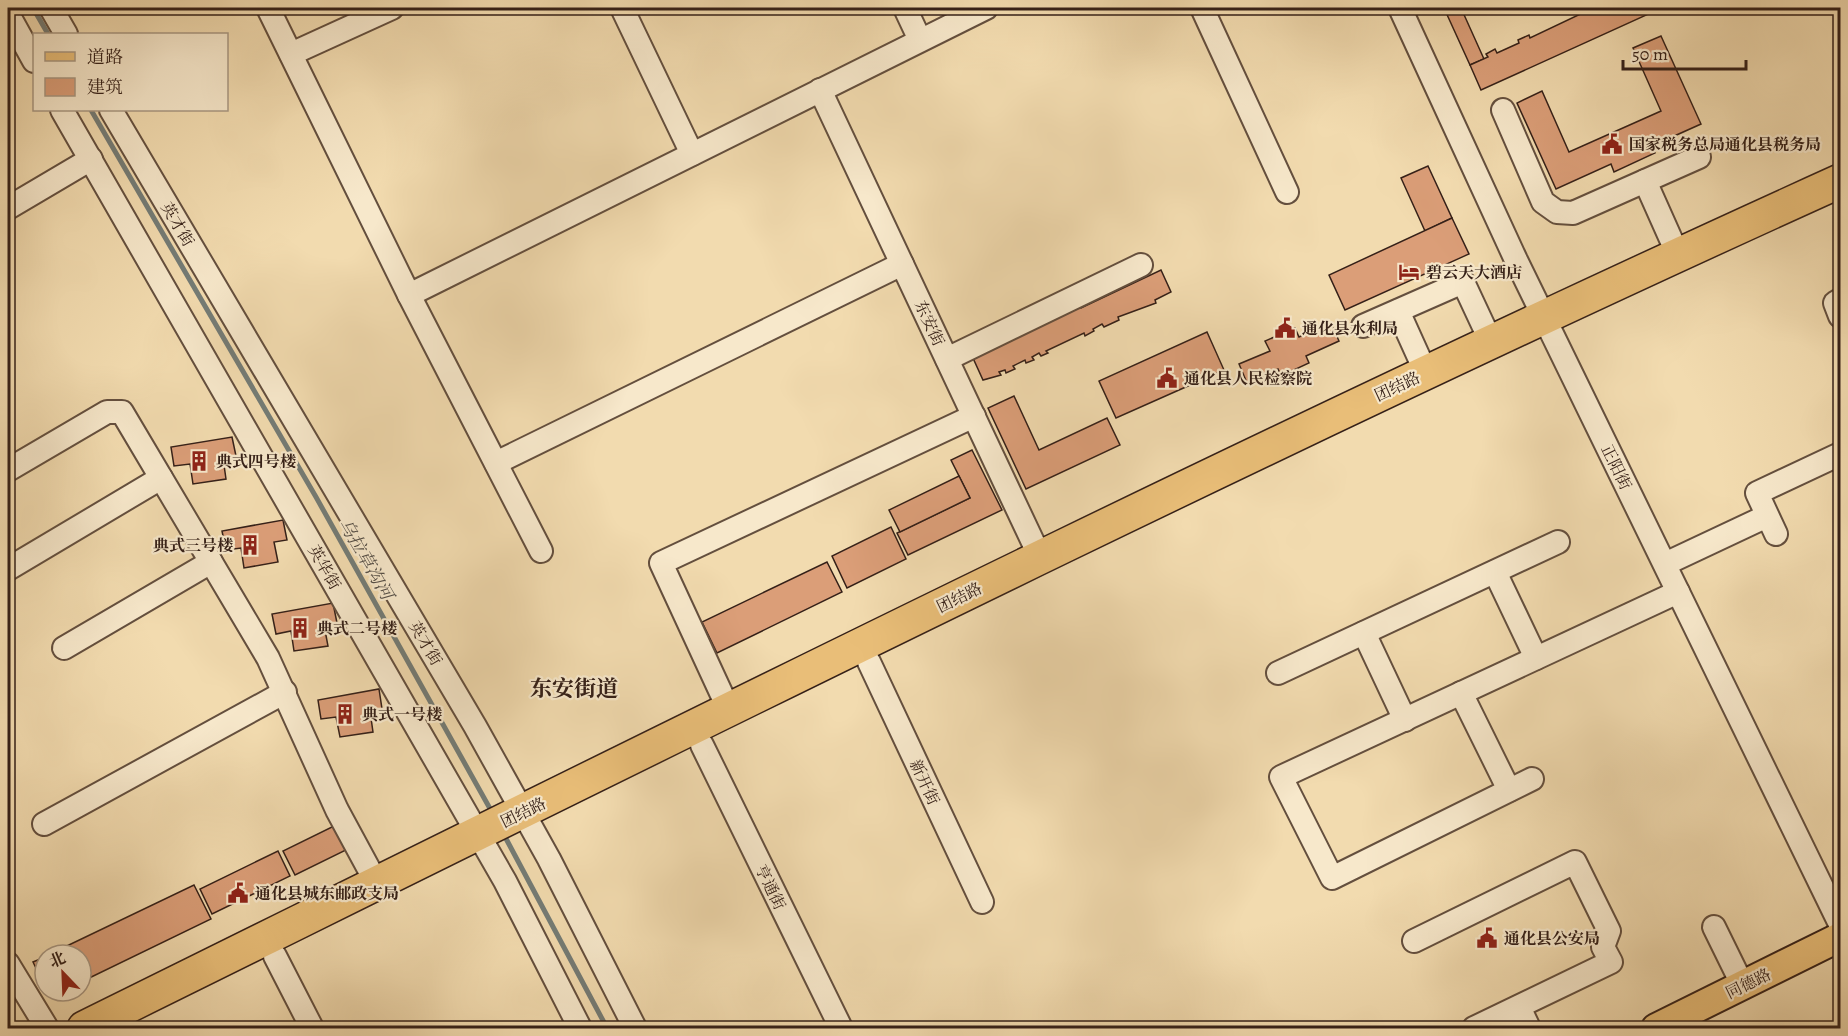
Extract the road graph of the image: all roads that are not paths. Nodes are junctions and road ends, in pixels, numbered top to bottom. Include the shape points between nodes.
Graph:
1 (51, 8) edge
2 (268, 8) edge
3 (392, 8) edge
4 (622, 8) edge
5 (904, 8) edge
6 (986, 8) edge
7 (1202, 8) edge
8 (1400, 8) edge
9 (8, 14) edge
10 (65, 33) edge
11 (920, 40) junction
12 (291, 54) junction
13 (33, 59) edge
14 (820, 90) junction
15 (1503, 110) dead end
16 (63, 111) edge
17 (112, 111) edge
18 (692, 154) junction
19 (1699, 158) dead end
20 (91, 159) junction
21 (1645, 181) junction
22 (1840, 181) edge
23 (1287, 192) dead end
24 (1840, 202) edge
25 (8, 208) edge
26 (1678, 255) junction
27 (902, 264) junction
28 (1141, 265) dead end
29 (409, 295) junction
30 (1840, 300) edge
31 (1398, 311) junction
32 (1840, 316) edge
33 (1363, 326) dead end
34 (1548, 326) junction
35 (1491, 342) junction
36 (947, 359) junction
37 (1426, 373) junction
38 (974, 416) junction
39 (1840, 454) edge
40 (496, 463) junction
41 (8, 470) edge
42 (161, 478) junction
43 (1558, 542) dead end
44 (541, 551) dead end
45 (1040, 557) junction
46 (211, 562) junction
47 (1665, 564) junction
48 (8, 569) edge
49 (1495, 572) junction
50 (1678, 592) junction
51 (1364, 633) junction
52 (64, 648) dead end
53 (1536, 658) junction
54 (869, 662) junction
55 (1278, 673) dead end
56 (285, 692) junction
57 (1461, 693) junction
58 (729, 710) junction
59 (1405, 720) junction
60 (702, 745) junction
61 (1532, 779) dead end
62 (1509, 790) junction
63 (527, 820) junction
64 (44, 824) dead end
65 (483, 842) junction
66 (377, 884) junction
67 (982, 902) dead end
68 (1840, 924) edge
69 (1714, 927) dead end
70 (1840, 938) edge
71 (1414, 941) dead end
72 (275, 956) junction
73 (1840, 958) edge
74 (8, 964) edge
75 (1743, 986) junction
76 (1519, 1007) junction
77 (46, 1029) edge
78 (84, 1029) edge
79 (129, 1029) edge
80 (312, 1029) edge
81 (580, 1029) edge
82 (635, 1029) edge
83 (841, 1029) edge
84 (1474, 1029) edge
85 (1529, 1029) edge
86 (1656, 1029) edge
87 (1697, 1029) edge

1 - 10 street
2 - 12 street
3 - 12 street
4 - 18 street
5 - 11 street
6 - 11 street
7 - 23 street
8 - 34 street, 正阳街
9 - 13 street
11 - 14 street
12 - 29 street
14 - 18 street
14 - 27 street, 东安街
15 - 21 street via 1543,201 1557,212 1573,213
16 - 20 street, 英华街
17 - 63 street, 英才街
18 - 29 street
19 - 21 street
20 - 25 street
20 - 65 street, 英华街
21 - 26 street
22 - 26 highway, 团结路
24 - 34 highway, 团结路
26 - 34 highway, 团结路
27 - 36 street, 东安街
27 - 40 street
28 - 36 street
29 - 40 street
30 - 32 street via 1835,303
31 - 33 street
31 - 35 street via 1463,282
31 - 37 street
34 - 35 highway, 团结路
34 - 47 street, 正阳街
34 - 54 highway, 团结路
35 - 37 highway, 团结路
36 - 38 street, 东安街
37 - 45 highway, 团结路
38 - 45 street, 东安街
38 - 58 street via 661,563
39 - 47 street via 1757,493 1771,525
40 - 44 street
41 - 42 street via 107,411 122,412
42 - 46 street
42 - 48 street
43 - 49 street
45 - 58 highway, 团结路
46 - 52 street
46 - 56 street
47 - 50 street, 正阳街
49 - 51 street
49 - 53 street
50 - 53 street
50 - 68 street, 正阳街
51 - 55 street
51 - 59 street
53 - 57 street
54 - 60 highway, 团结路
54 - 67 street, 新开街
56 - 64 street
56 - 66 street via 337,810
57 - 59 street
57 - 62 street
58 - 63 highway, 团结路
59 - 62 street via 1281,777 1332,878
60 - 63 highway, 团结路
60 - 83 street, 亨通街
61 - 62 street
63 - 65 highway, 团结路
63 - 82 street, 英才街
65 - 66 highway, 团结路
65 - 72 highway, 团结路
65 - 81 street, 英华街
66 - 78 highway, 团结路
69 - 75 street
70 - 75 main road, 同德路
71 - 76 street via 1575,862 1609,931 1603,947 1611,962
72 - 79 highway, 团结路
72 - 80 street
73 - 87 main road, 同德路
74 - 77 street
75 - 86 main road, 同德路
76 - 84 street
76 - 85 street

